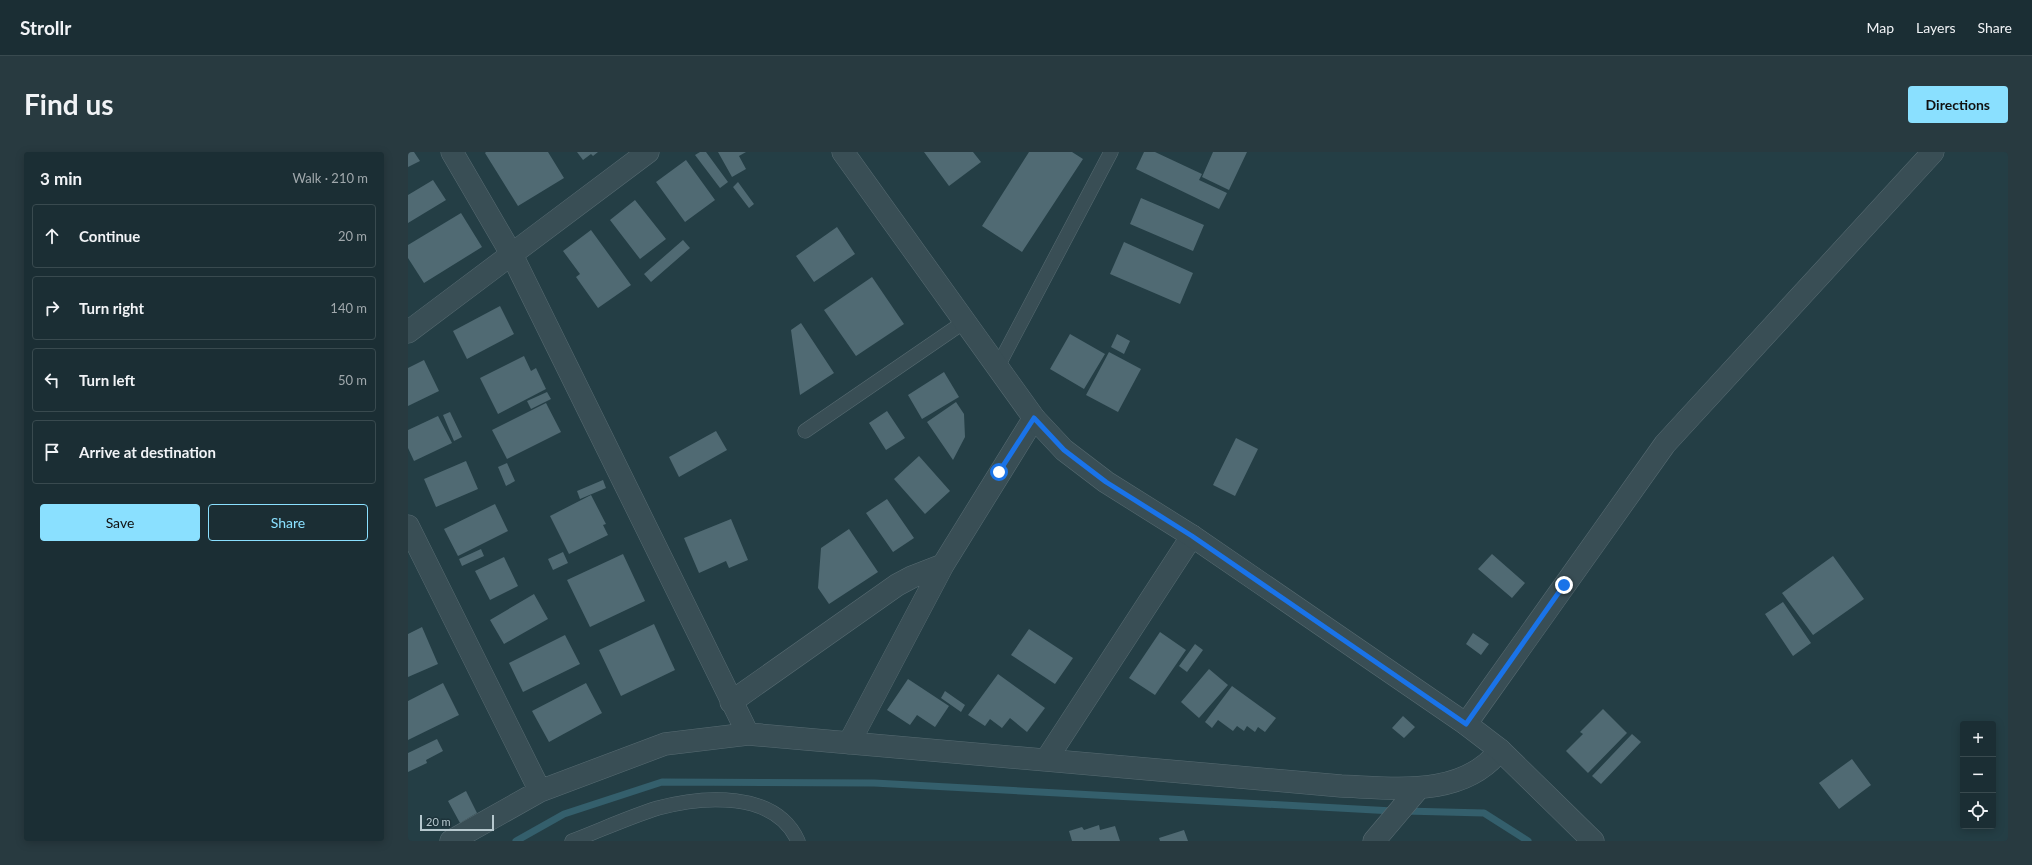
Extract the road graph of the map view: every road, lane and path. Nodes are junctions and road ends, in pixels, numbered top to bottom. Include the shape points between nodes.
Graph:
1 (452, 152) edge
2 (648, 152) edge
3 (843, 152) edge
4 (1111, 152) edge
5 (1933, 152) edge
6 (512, 255) junction
7 (964, 322) junction
8 (408, 332) edge
9 (997, 368) junction
10 (1034, 418) junction
11 (805, 431) dead end
12 (408, 526) edge
13 (1192, 536) junction
14 (943, 565) junction
15 (730, 702) junction
16 (1466, 724) junction
17 (748, 734) junction
18 (849, 743) junction
19 (1500, 750) junction
20 (1046, 760) junction
21 (540, 791) junction
22 (1413, 795) junction
23 (1375, 840) edge
24 (451, 841) edge
25 (572, 841) edge
26 (798, 841) edge
27 (1594, 841) edge

1 - 6 street
2 - 6 street
3 - 7 street
4 - 9 lane
5 - 16 street via 1665,444
6 - 8 street
6 - 15 street
7 - 9 street
7 - 11 lane
9 - 10 street
10 - 13 street via 1064,450 1106,482
10 - 14 street
12 - 21 street
13 - 16 street
13 - 20 street
14 - 15 street via 897,585
14 - 18 street
15 - 17 street
16 - 19 street
17 - 18 street
17 - 21 street via 665,744
18 - 20 street
19 - 22 street via 1484,768 1470,776
19 - 27 street
20 - 22 street via 1341,786
21 - 24 street
22 - 23 street
25 - 26 lane via 657,809 684,802 711,800 753,804 765,809 786,824

